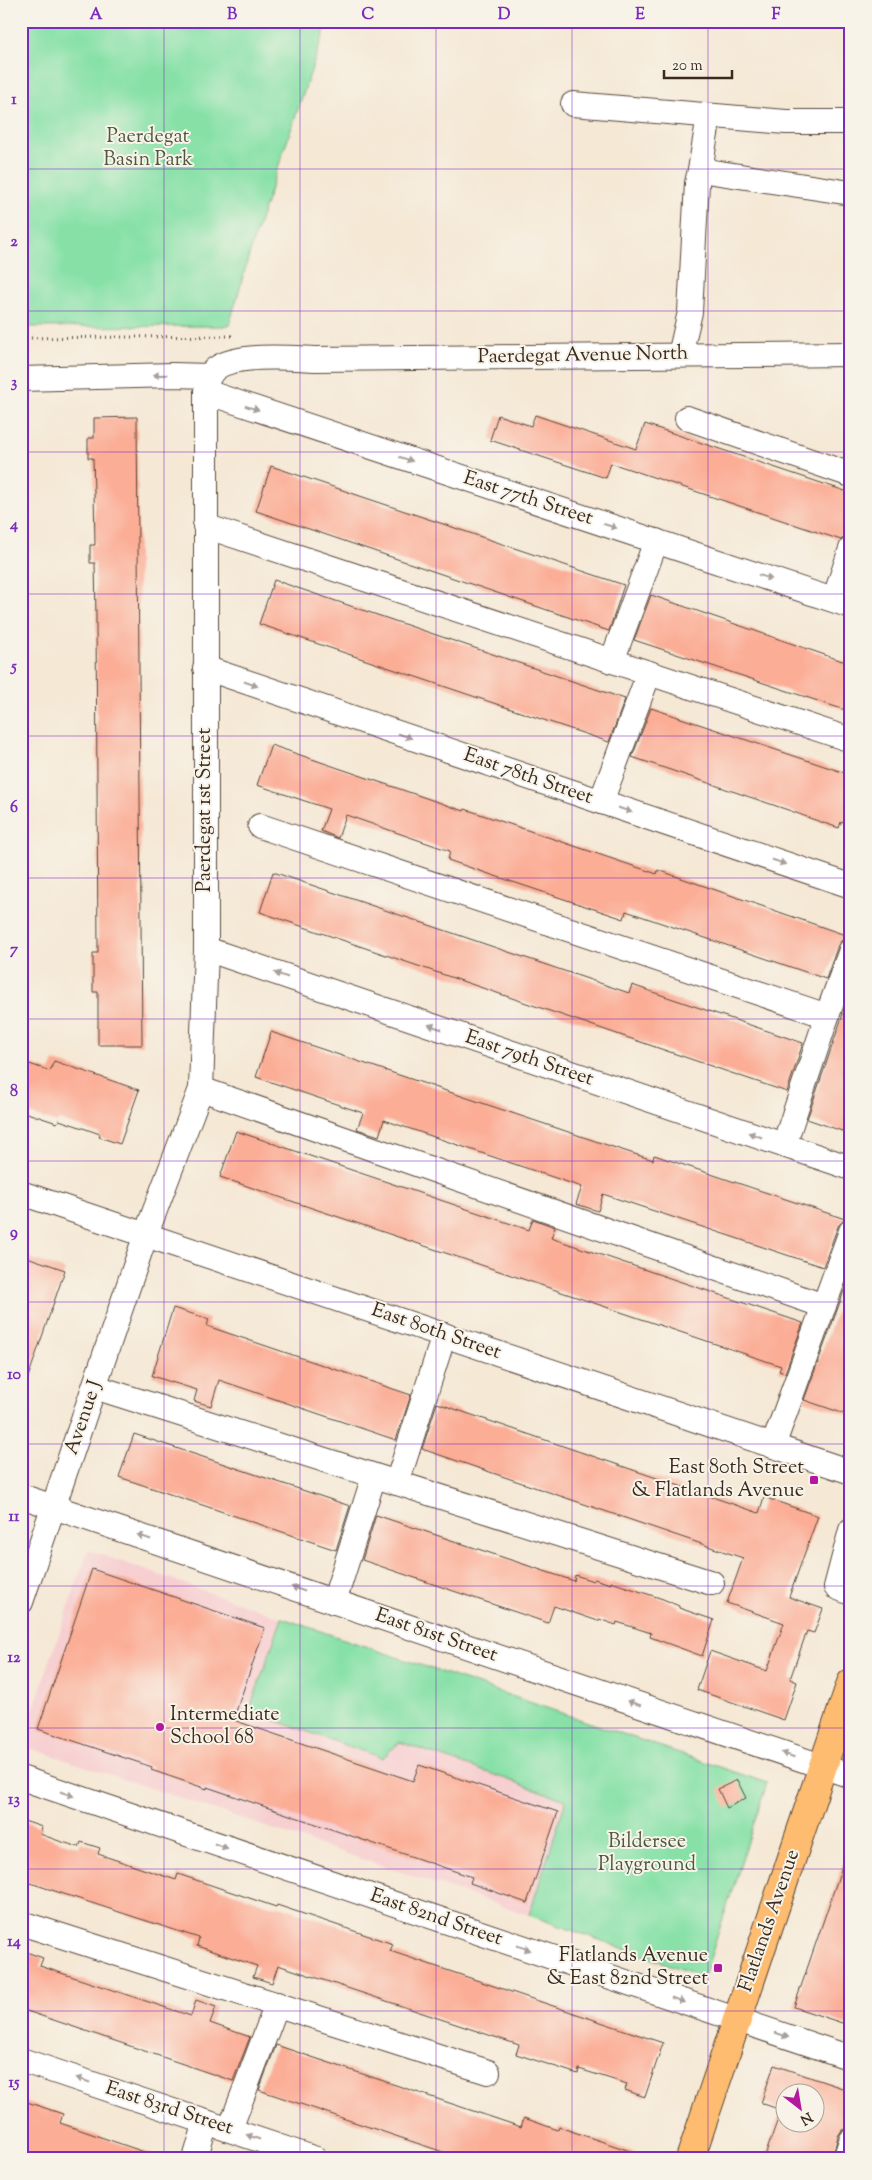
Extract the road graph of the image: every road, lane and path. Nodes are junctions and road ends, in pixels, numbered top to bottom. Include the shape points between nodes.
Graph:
1 (573, 104) dead end
2 (709, 116) junction
3 (851, 122) edge
4 (700, 170) junction
5 (851, 193) edge
6 (235, 336) dead end
7 (21, 338) edge
8 (851, 354) edge
9 (680, 355) junction
10 (21, 379) edge
11 (207, 384) junction
12 (687, 418) dead end
13 (851, 475) edge
14 (205, 526) junction
15 (656, 541) junction
16 (851, 549) edge
17 (842, 603) edge
18 (612, 661) junction
19 (204, 668) junction
20 (649, 673) junction
21 (851, 740) edge
22 (601, 802) junction
23 (260, 826) dead end
24 (851, 886) edge
25 (206, 949) junction
26 (851, 950) edge
27 (827, 1016) junction
28 (201, 1089) junction
29 (784, 1145) junction
30 (851, 1168) edge
31 (21, 1193) edge
32 (851, 1231) edge
33 (146, 1234) junction
34 (824, 1306) junction
35 (444, 1335) junction
36 (95, 1387) junction
37 (773, 1446) junction
38 (851, 1472) edge
39 (374, 1476) junction
40 (397, 1483) junction
41 (21, 1496) edge
42 (54, 1507) junction
43 (850, 1538) edge
44 (712, 1583) dead end
45 (851, 1593) edge
46 (21, 1602) edge
47 (334, 1602) junction
48 (851, 1683) edge
49 (822, 1767) junction
50 (851, 1776) edge
51 (21, 1778) edge
52 (21, 1923) edge
53 (277, 2004) junction
54 (736, 2020) junction
55 (851, 2058) edge
56 (21, 2060) edge
57 (488, 2072) dead end
58 (206, 2122) junction
59 (230, 2129) junction
60 (851, 2141) edge
61 (195, 2159) edge
62 (316, 2159) edge
63 (690, 2159) edge
64 (845, 2159) edge

1 - 2 street
2 - 3 street via 786,122
2 - 4 street
4 - 5 street
4 - 9 street via 690,312
6 - 7 path
8 - 9 street, Paerdegat Avenue North
9 - 11 street, Paerdegat Avenue North via 269,357 233,360 214,370
11 -> 10 street via 173,375
11 - 14 street, Paerdegat 1st Street
11 -> 15 street, East 77th Street
12 - 13 street
14 - 18 street
14 - 19 street, Paerdegat 1st Street
15 -> 17 street, East 77th Street
15 - 18 street
16 - 17 street
18 - 20 street
19 -> 22 street, East 78th Street
19 - 25 street, Paerdegat 1st Street
20 - 21 street
20 - 22 street
22 -> 24 street, East 78th Street
23 - 27 street
25 - 28 street, Paerdegat 1st Street
29 -> 25 street, East 79th Street
26 - 27 street
27 - 29 street
28 - 33 street, Paerdegat 1st Street
28 - 34 street
29 - 30 street, East 79th Street
31 - 33 street, East 80th Street
32 - 34 street
33 - 35 street, East 80th Street
33 - 36 street, Avenue J
34 - 37 street
35 - 37 street, East 80th Street
35 - 40 street
36 - 39 street
36 - 42 street, Avenue J
37 - 38 street, East 80th Street
39 - 40 street
39 - 47 street
40 - 44 street
41 - 42 street, East 81st Street
42 - 46 street, Avenue J
47 -> 42 street, East 81st Street
43 - 45 street via 836,1588
49 -> 47 street, East 81st Street
48 - 49 main road, Flatlands Avenue
49 - 50 street, East 81st Street
49 - 54 main road, Flatlands Avenue
51 -> 54 street, East 82nd Street
52 - 53 street
53 - 57 street
53 - 59 street
54 -> 55 street, East 82nd Street
54 - 63 main road, Flatlands Avenue
58 -> 56 street, East 83rd Street
58 - 59 street, East 83rd Street
58 - 61 street
62 -> 59 street, East 83rd Street
60 - 64 street

